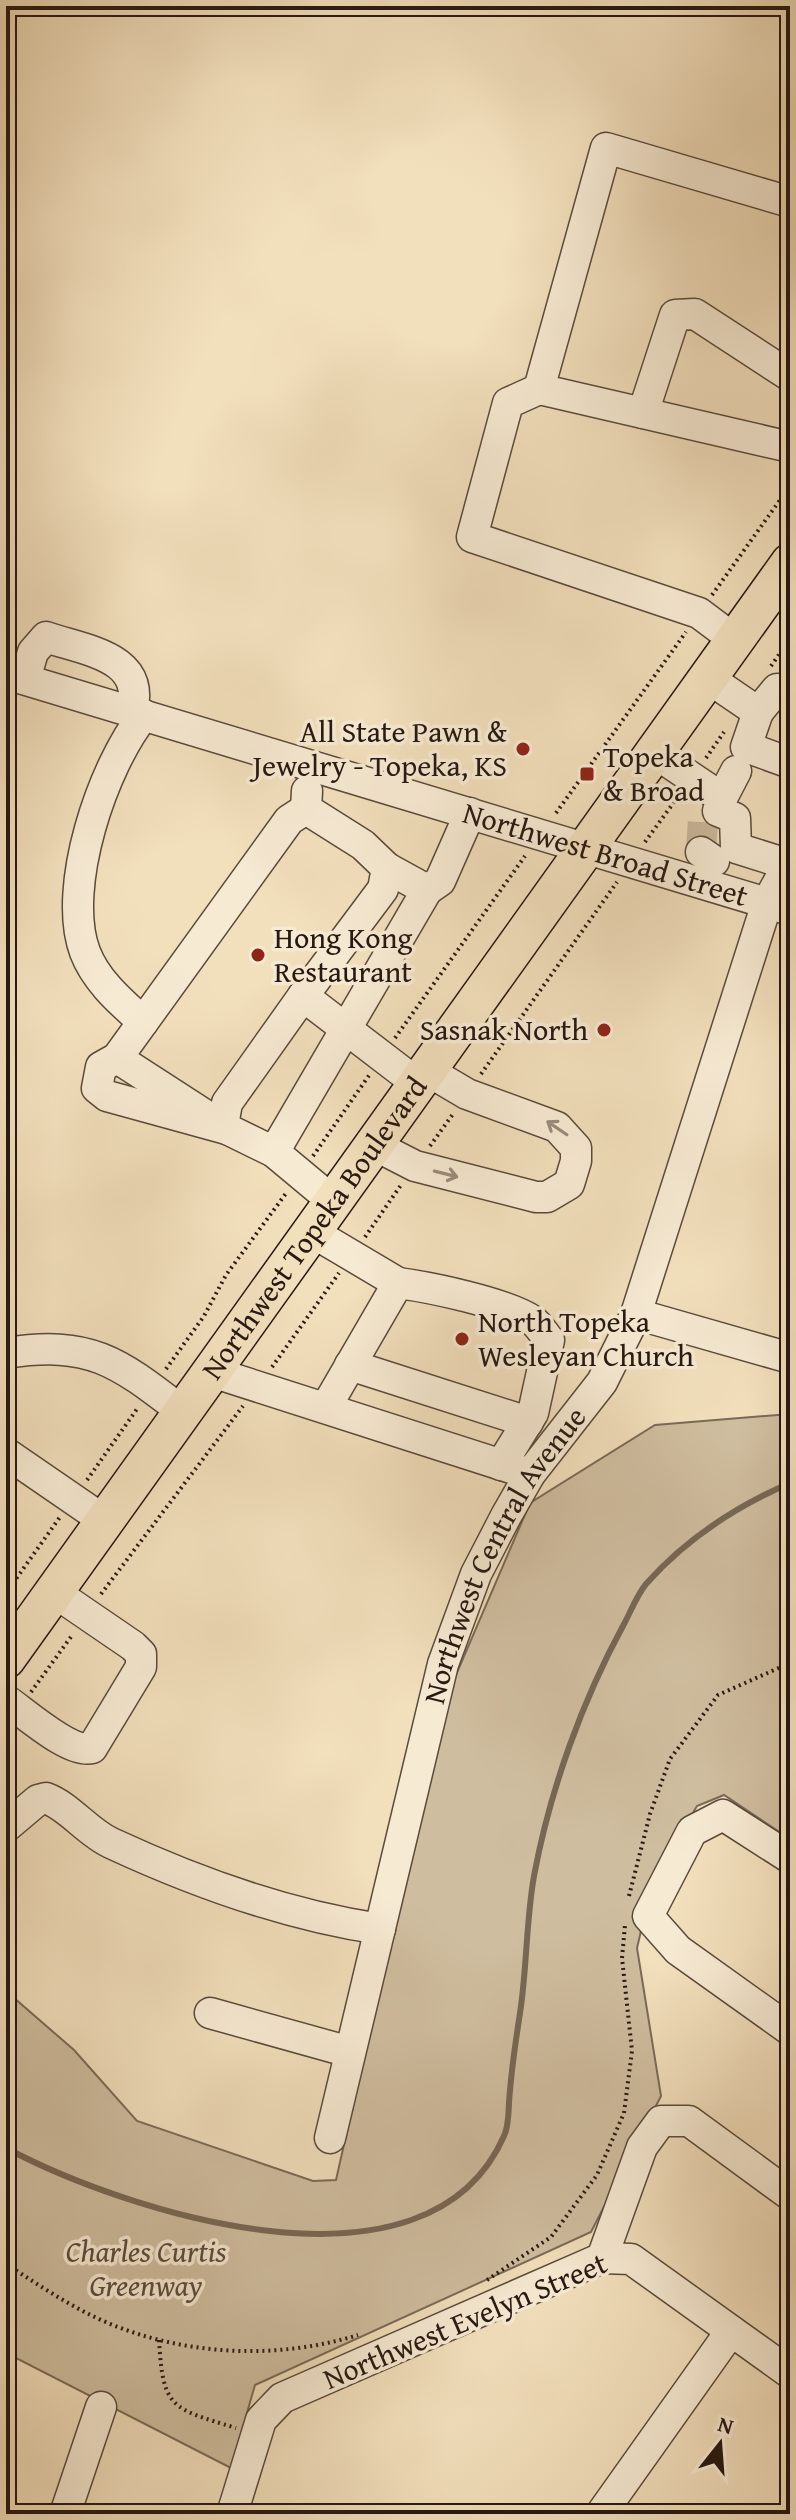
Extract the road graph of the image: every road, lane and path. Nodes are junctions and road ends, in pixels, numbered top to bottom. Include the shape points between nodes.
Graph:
1 (790, 202) edge
2 (790, 376) edge
3 (539, 389) junction
4 (643, 413) junction
5 (790, 447) edge
6 (790, 563) edge
7 (735, 640) junction
8 (15, 676) edge
9 (708, 678) junction
10 (790, 694) edge
11 (758, 712) junction
12 (138, 713) junction
13 (655, 753) junction
14 (741, 759) junction
15 (790, 763) edge
16 (308, 765) junction
17 (306, 809) junction
18 (715, 812) junction
19 (470, 813) junction
20 (587, 848) junction
21 (715, 860) junction
22 (788, 862) edge
23 (387, 868) junction
24 (427, 890) junction
25 (778, 906) edge
26 (303, 996) junction
27 (143, 1022) junction
28 (345, 1027) junction
29 (423, 1078) junction
30 (227, 1129) junction
31 (374, 1145) junction
32 (274, 1152) junction
33 (323, 1217) junction
34 (398, 1283) junction
35 (636, 1314) junction
36 (6, 1353) edge
37 (790, 1358) edge
38 (350, 1365) junction
39 (212, 1372) junction
40 (326, 1407) junction
41 (183, 1412) junction
42 (528, 1422) junction
43 (6, 1453) edge
44 (515, 1469) junction
45 (105, 1521) junction
46 (54, 1592) junction
47 (6, 1659) edge
48 (790, 1663) edge
49 (6, 1700) edge
50 (6, 1827) edge
51 (790, 1858) edge
52 (627, 1902) dead end
53 (626, 1916) dead end
54 (380, 1929) junction
55 (210, 2013) dead end
56 (790, 2030) edge
57 (350, 2052) junction
58 (330, 2138) dead end
59 (790, 2195) edge
60 (602, 2258) junction
61 (6, 2264) edge
62 (480, 2284) dead end
63 (370, 2331) dead end
64 (731, 2331) junction
65 (159, 2340) junction
66 (790, 2373) edge
67 (101, 2407) dead end
68 (257, 2434) junction
69 (65, 2514) edge
70 (232, 2514) edge
71 (601, 2514) edge

1 - 3 street via 606,148
2 - 4 street via 695,314 675,315
3 - 4 street
3 - 7 street via 508,403 472,537 699,613
4 - 5 street
6 - 7 main road, Northwest Topeka Boulevard
7 - 9 main road, Northwest Topeka Boulevard
8 - 12 street, Northwest Broad Street
8 - 12 street via 46,637 115,661 131,674
9 - 11 street
9 - 13 main road, Northwest Topeka Boulevard
10 - 11 street via 777,689
11 - 14 street
12 - 16 street, Northwest Broad Street
12 - 27 street via 97,813 79,908 85,951 95,971
13 - 18 street
13 - 20 main road, Northwest Topeka Boulevard
14 - 15 street
14 - 18 street
16 - 17 street
16 - 19 street, Northwest Broad Street
17 - 23 street via 363,845
17 - 27 street via 289,820
18 - 21 street via 735,818
19 - 20 street, Northwest Broad Street
19 - 24 street via 440,881
20 - 21 street, Northwest Broad Street
20 - 29 main road, Northwest Topeka Boulevard
21 - 22 street
21 - 25 street, Northwest Broad Street
22 - 25 street, Northwest Central Avenue
23 - 24 street
23 - 26 street via 383,889
24 - 28 street
25 - 35 street, Northwest Central Avenue
26 - 28 street
26 - 30 street via 227,1103
27 - 30 street via 117,1058 101,1067 97,1088 107,1096
28 - 29 street
28 - 32 street
29 - 31 main road, Northwest Topeka Boulevard
31 -> 29 street via 415,1166 536,1197 547,1197 569,1184 576,1148 557,1127
30 - 32 street
31 - 33 main road, Northwest Topeka Boulevard
32 - 33 street
33 - 34 street
33 - 39 main road, Northwest Topeka Boulevard
34 - 38 street
34 - 42 street via 424,1286 534,1322 549,1340
35 - 37 street
35 - 44 street, Northwest Central Avenue via 602,1382
36 - 41 street via 36,1348 96,1354
38 - 40 street
38 - 42 street
39 - 40 street
39 - 41 main road, Northwest Topeka Boulevard
40 - 44 street
41 - 45 main road, Northwest Topeka Boulevard
42 - 44 street
43 - 45 street
44 - 54 street, Northwest Central Avenue via 458,1617
45 - 46 main road, Northwest Topeka Boulevard
46 - 47 main road, Northwest Topeka Boulevard
46 - 49 street via 133,1646 141,1654 141,1667 92,1748 84,1750 67,1744
48 - 52 path via 718,1695 670,1759
50 - 54 street via 46,1798 108,1842 252,1901
51 - 56 street via 723,1815 692,1831 648,1916 678,1950
53 - 62 path via 622,1958 632,2051 624,2113 597,2175 551,2237
54 - 57 street, Northwest Central Avenue
55 - 57 street
57 - 58 street, Northwest Central Avenue
59 - 60 street via 689,2121 661,2121 642,2147
60 - 64 street, Northwest Evelyn Street via 631,2259
60 - 68 street, Northwest Evelyn Street via 282,2398 266,2411
61 - 65 path via 73,2306
63 - 65 path via 261,2351 207,2350
64 - 66 street, Northwest Evelyn Street
64 - 71 street
65 - 68 path via 162,2384 179,2408
67 - 69 street
68 - 70 street, Northwest Evelyn Street

